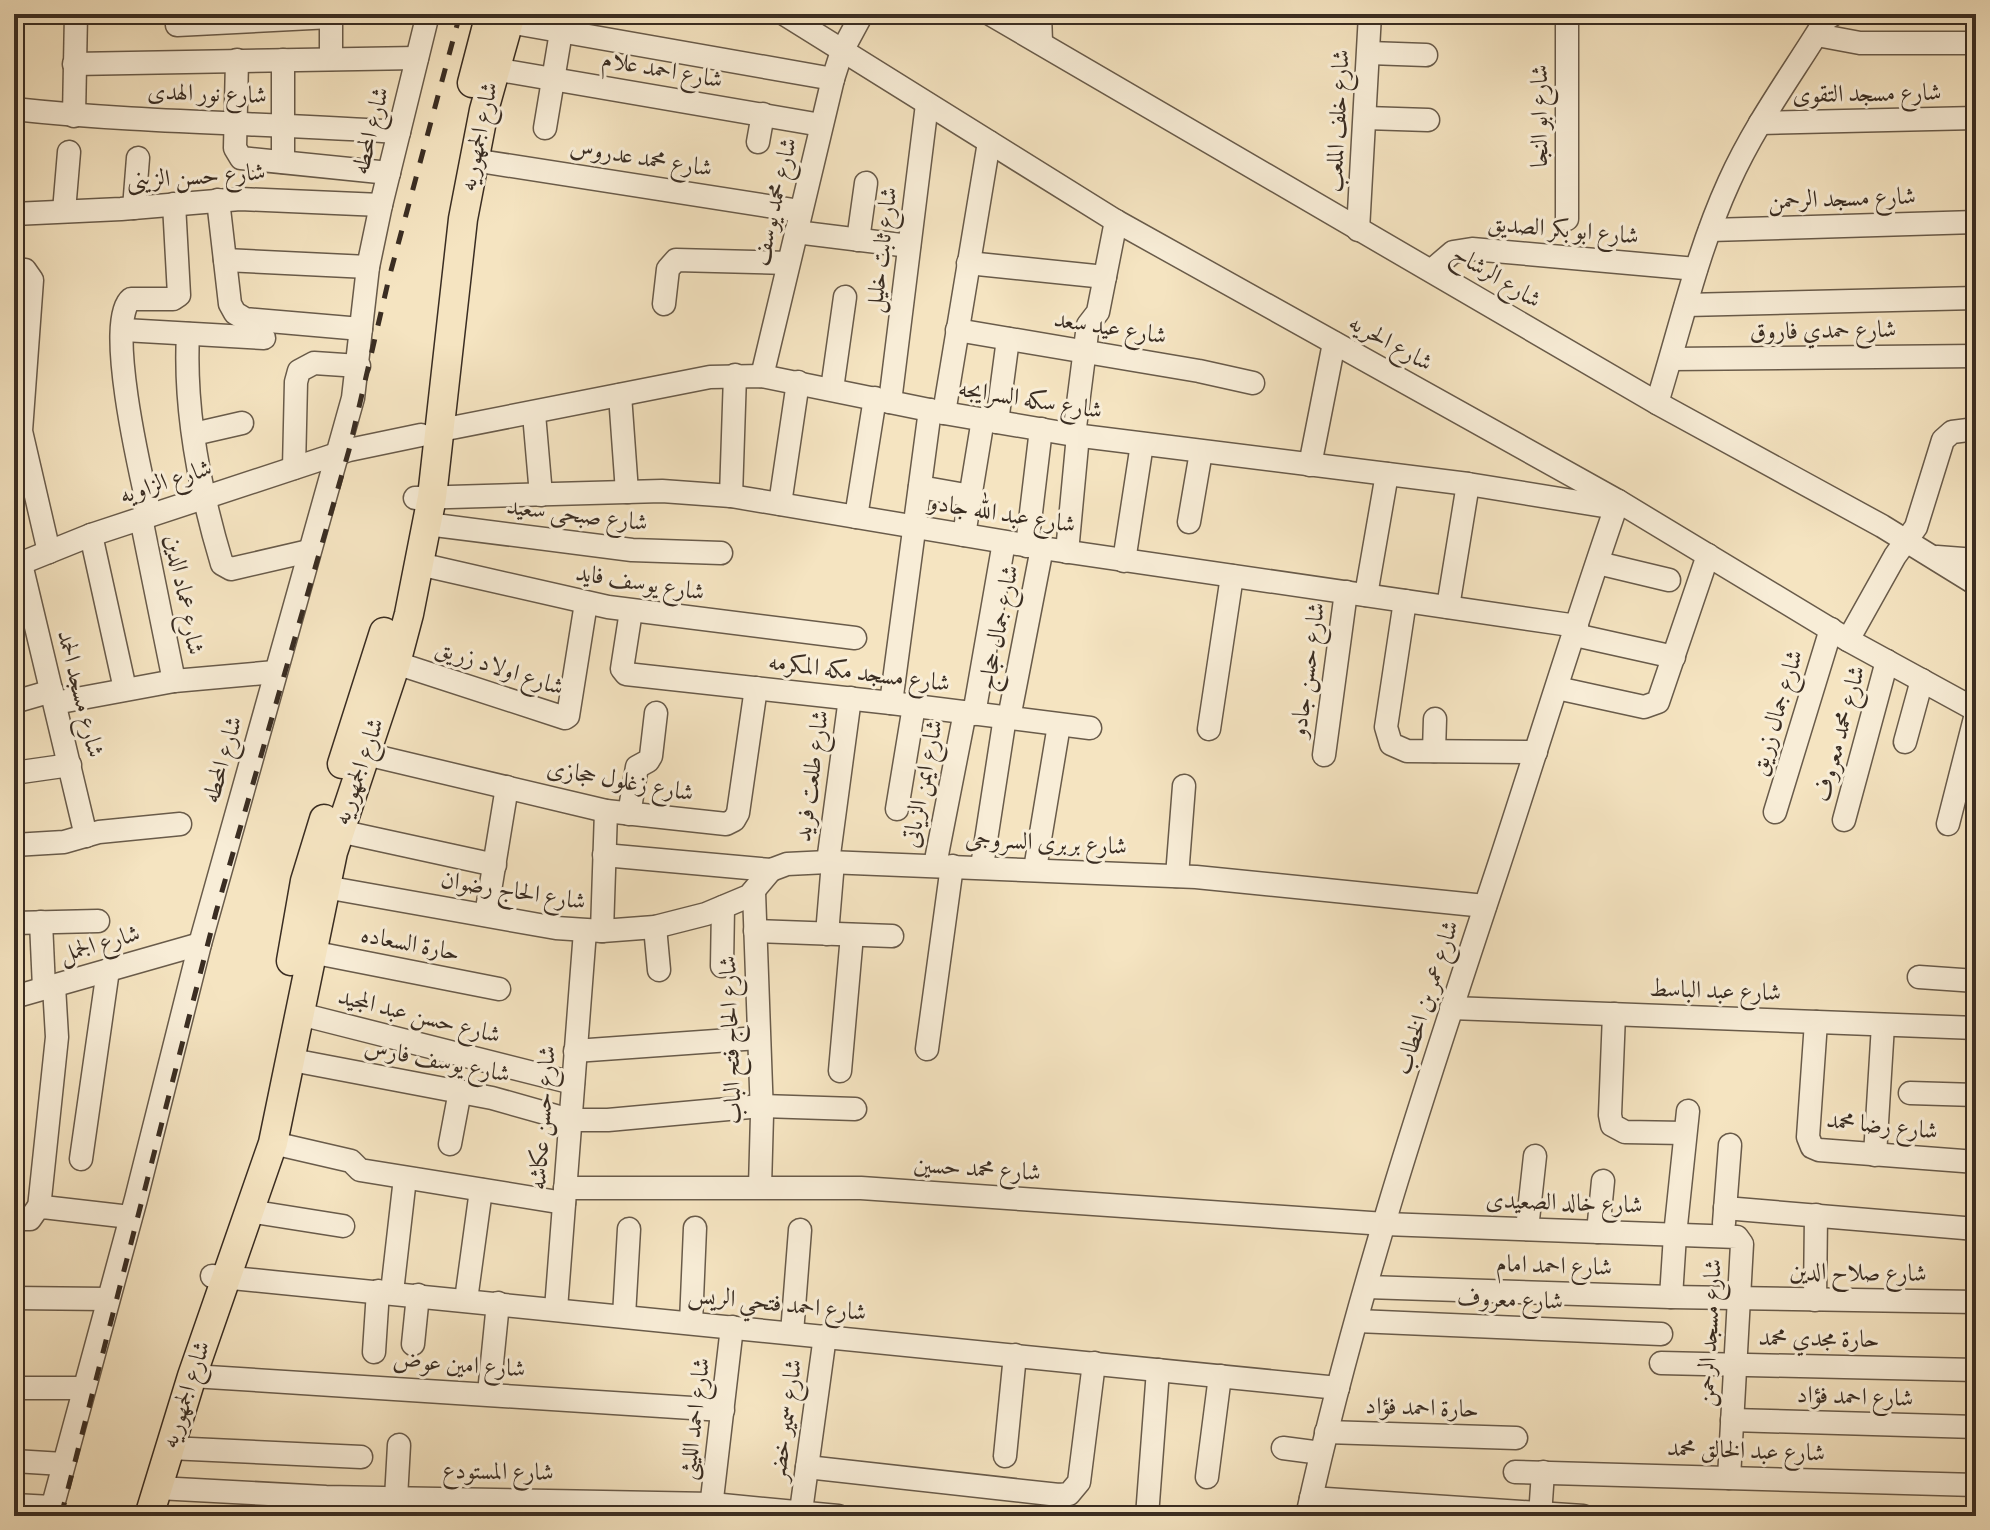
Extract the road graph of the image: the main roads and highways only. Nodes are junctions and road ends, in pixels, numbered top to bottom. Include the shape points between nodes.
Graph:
1 (503, 17) edge
2 (431, 433) junction
3 (425, 506) junction
4 (220, 1276) junction
5 (134, 1516) edge
6 (149, 1516) edge

1 - 2 main road, شارع الجمهوريه via 473,160
1 - 2 main road, شارع الجمهوريه via 475,67 443,216
2 - 3 main road, شارع الجمهوريه
3 - 4 main road, شارع الجمهوريه via 402,563 305,881 276,1058
3 - 4 main road, شارع الجمهوريه via 419,564 396,663 325,887 273,1143
4 - 5 main road, شارع الجمهوريه via 176,1374
4 - 6 main road, شارع الجمهوريه

